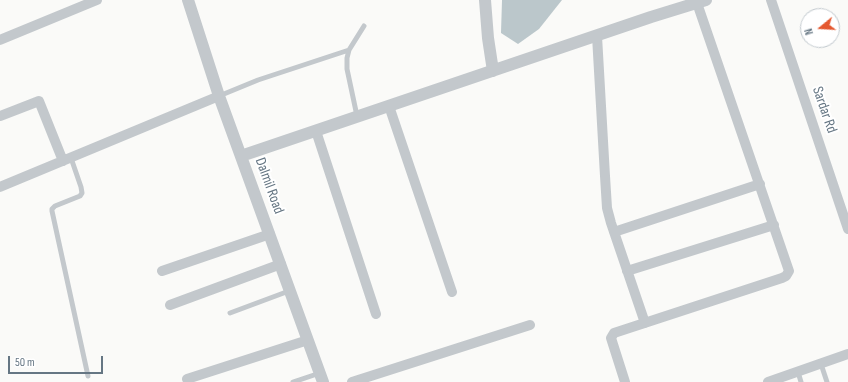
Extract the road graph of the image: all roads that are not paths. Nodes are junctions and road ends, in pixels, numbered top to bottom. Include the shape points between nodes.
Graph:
1 (97, 0) edge
2 (188, 0) edge
3 (485, 0) edge
4 (771, 0) edge
5 (702, 1) edge
6 (364, 26) dead end
7 (598, 36) junction
8 (0, 40) edge
9 (349, 50) junction
10 (493, 71) junction
11 (220, 96) junction
12 (389, 106) junction
13 (0, 116) edge
14 (357, 117) junction
15 (316, 131) junction
16 (241, 156) junction
17 (67, 159) junction
18 (760, 184) junction
19 (0, 187) edge
20 (774, 225) junction
21 (848, 229) edge
22 (614, 232) junction
23 (270, 234) junction
24 (280, 264) junction
25 (162, 271) dead end
26 (627, 271) junction
27 (290, 291) junction
28 (452, 292) dead end
29 (170, 305) dead end
30 (230, 313) dead end
31 (376, 314) dead end
32 (645, 323) junction
33 (530, 325) dead end
34 (308, 340) junction
35 (848, 354) edge
36 (821, 364) junction
37 (798, 372) junction
38 (88, 376) dead end
39 (322, 378) edge
40 (187, 379) dead end
41 (293, 382) edge
42 (352, 382) edge
43 (625, 382) edge
44 (768, 382) edge
45 (801, 382) edge
46 (827, 382) edge

1 - 8 street
2 - 11 street, Dalmil Road
3 - 10 street
4 - 21 street, Sardar Rd
5 - 7 street
5 - 18 street
6 - 9 lane
7 - 10 street
7 - 22 street via 604,176 607,208
9 - 11 lane via 258,80
9 - 14 lane via 347,69
10 - 12 street
11 - 16 street, Dalmil Road
11 - 17 street
12 - 14 street
12 - 28 street
13 - 17 street via 40,101
14 - 15 street
15 - 16 street
15 - 31 street
16 - 23 street, Dalmil Road
17 - 19 street
17 - 38 lane via 82,187 82,193 52,209
18 - 20 street
18 - 22 street
20 - 26 street
20 - 32 street via 789,268 786,276
22 - 26 street
23 - 24 street, Dalmil Road
23 - 25 street
24 - 27 street, Dalmil Road
24 - 29 street
26 - 32 street
27 - 30 lane
27 - 34 street, Dalmil Road
32 - 43 street via 612,335
33 - 42 street
34 - 39 street, Dalmil Road
34 - 40 street
35 - 36 street
36 - 37 street
36 - 46 lane
37 - 44 street
37 - 45 lane
39 - 41 lane

